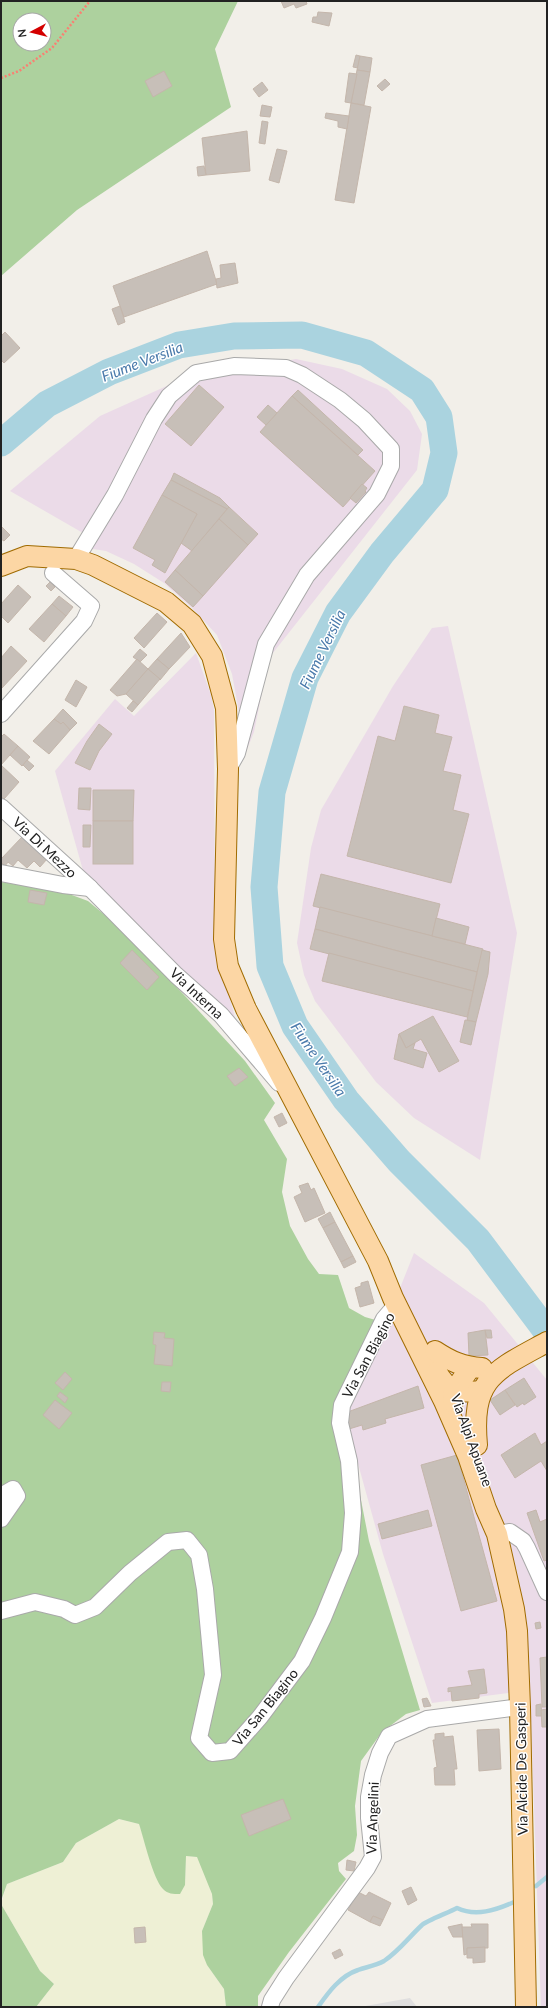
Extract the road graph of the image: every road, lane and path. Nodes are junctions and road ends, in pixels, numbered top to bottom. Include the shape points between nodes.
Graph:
1 (90, 1) edge
2 (1, 78) edge
3 (76, 559) junction
4 (1, 566) edge
5 (53, 573) dead end
6 (1, 714) edge
7 (228, 769) junction
8 (1, 806) edge
9 (1, 873) edge
10 (90, 888) junction
11 (296, 1105) junction
12 (382, 1272) junction
13 (396, 1305) junction
14 (547, 1342) edge
15 (435, 1351) junction
16 (510, 1362) junction
17 (470, 1368) junction
18 (482, 1391) junction
19 (449, 1396) junction
20 (472, 1450) junction
21 (1, 1496) edge
22 (1, 1519) edge
23 (496, 1534) junction
24 (547, 1592) edge
25 (1, 1611) edge
26 (520, 1707) junction
27 (270, 2007) edge
28 (526, 2007) edge

1 - 2 path via 52,48 19,71
3 - 4 main road via 27,556
3 - 7 main road via 144,589 166,602 192,624 212,656 226,708
3 - 7 street via 115,495 154,419 169,396 196,373 234,366 286,368 302,375 340,400 364,420 391,449 390,466 377,494 307,575 266,644 237,753
5 - 6 street via 91,606 84,621
7 - 11 main road via 224,939 228,966 246,1009
8 - 10 street, Via Di Mezzo
9 - 10 street
10 - 11 street, Via Interna via 176,975 221,1015
11 - 12 main road
12 - 13 main road
12 - 15 main road, Via Alpi Apuane via 406,1300
13 - 19 main road
13 - 25 street, Via San Biagino via 384,1319 342,1404 340,1423 349,1461 353,1513 350,1552 302,1661 260,1717 230,1751 212,1753 199,1738 213,1675 205,1589 199,1555 187,1540 168,1542 95,1606 75,1614 35,1602
14 - 16 main road
15 - 17 main road via 451,1362
15 - 19 main road, Via Alpi Apuane
16 - 17 main road
16 - 18 main road
17 - 19 main road
18 - 19 main road
18 - 20 main road via 476,1411
19 - 20 main road, Via Alpi Apuane
20 - 23 main road, Via Alpi Apuane via 486,1509
21 - 22 street via 13,1489 17,1496
23 - 24 street via 510,1532 523,1541
23 - 26 main road, Via Alcide De Gasperi via 514,1609
26 - 27 street, Via Angelini via 427,1719 389,1736 380,1753 369,1797 373,1857 286,1978
26 - 28 main road, Via Alcide De Gasperi

